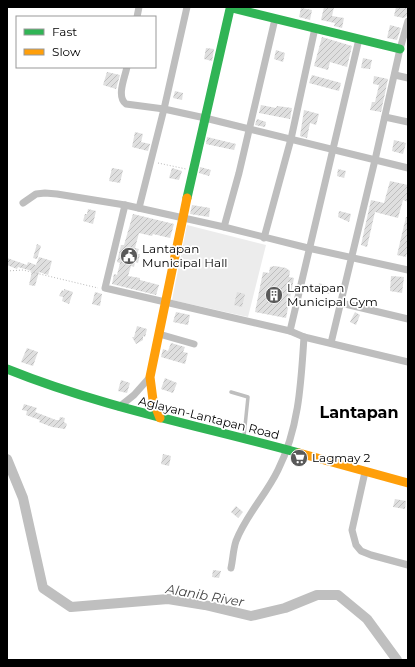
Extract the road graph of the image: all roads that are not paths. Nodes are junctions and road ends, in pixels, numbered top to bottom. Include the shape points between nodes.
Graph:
1 (187, 7) edge
2 (275, 19) junction
3 (408, 21) edge
4 (315, 28) junction
5 (359, 39) junction
6 (400, 49) junction
7 (127, 68) edge
8 (395, 74) junction
9 (408, 78) edge
10 (164, 109) junction
11 (385, 117) junction
12 (204, 118) junction
13 (408, 122) edge
14 (249, 129) junction
15 (291, 139) junction
16 (333, 149) junction
17 (375, 160) junction
18 (408, 168) edge
19 (23, 203) dead end
20 (125, 205) junction
21 (139, 208) junction
22 (182, 219) junction
23 (224, 227) junction
24 (264, 238) junction
25 (308, 248) junction
26 (352, 258) junction
27 (408, 270) edge
28 (166, 302) junction
29 (341, 303) junction
30 (408, 319) edge
31 (290, 331) junction
32 (159, 334) junction
33 (304, 337) junction
34 (331, 343) junction
35 (194, 344) dead end
36 (408, 362) edge
37 (7, 369) edge
38 (150, 377) junction
39 (231, 392) dead end
40 (119, 407) junction
41 (160, 418) junction
42 (243, 438) junction
43 (287, 450) junction
44 (365, 472) junction
45 (408, 482) edge
46 (408, 565) edge
47 (231, 568) dead end

1 - 10 street
2 - 4 street
2 - 12 street via 230,9
2 - 14 street
3 - 6 street
4 - 5 street
4 - 15 street
5 - 6 street
5 - 16 street
6 - 8 street
7 - 10 street via 121,92 123,102
8 - 9 street
8 - 11 street
10 - 12 street
10 - 21 street
11 - 13 street
11 - 17 street
12 - 14 street
12 - 22 street
14 - 15 street
14 - 23 street
15 - 16 street
15 - 24 street
16 - 17 street
16 - 25 street
17 - 18 street
17 - 26 street
19 - 20 street via 36,194 45,193
20 - 21 street
20 - 28 street via 105,288
21 - 22 street
22 - 23 street
22 - 28 street
23 - 24 street
24 - 25 street
25 - 26 street
25 - 31 street
26 - 27 street
26 - 29 street
28 - 31 street
28 - 32 street
29 - 30 street
29 - 34 street
31 - 33 street
32 - 35 street
32 - 38 street
33 - 34 street
33 - 43 street via 300,400
34 - 36 street
37 - 40 street, Aglayan-Lantapan Road via 59,389
38 - 40 street
38 - 41 street via 153,400
39 - 42 lane via 248,397
40 - 41 street, Aglayan-Lantapan Road
41 - 42 street, Aglayan-Lantapan Road
42 - 43 street, Aglayan-Lantapan Road
43 - 44 street, Aglayan-Lantapan Road
43 - 47 street via 278,471 241,530
44 - 45 street, Aglayan-Lantapan Road
44 - 46 street via 352,530 356,545 371,555

